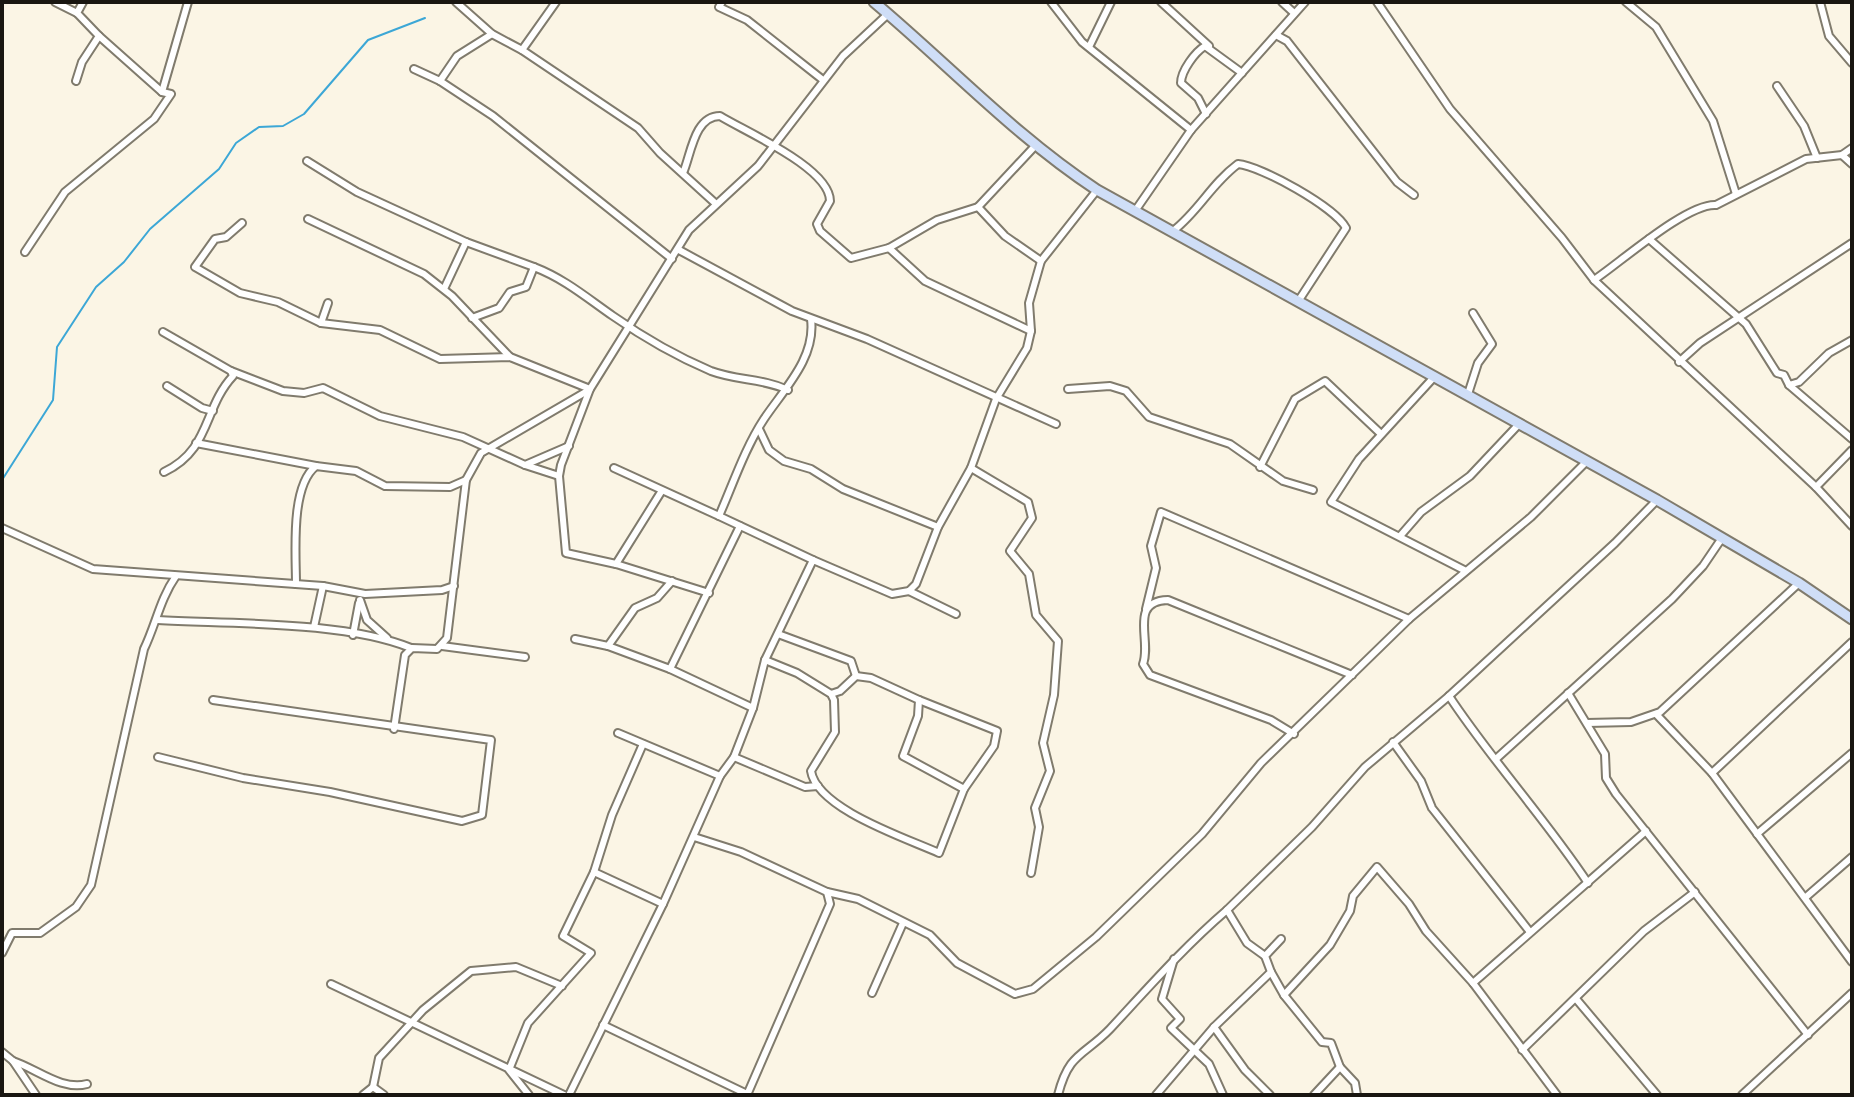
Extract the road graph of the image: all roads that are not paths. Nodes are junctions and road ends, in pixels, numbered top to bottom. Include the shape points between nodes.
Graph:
1 (55, 2) edge
2 (83, 2) edge
3 (188, 2) edge
4 (556, 2) edge
5 (722, 2) edge
6 (874, 2) edge
7 (1051, 2) edge
8 (1111, 2) edge
9 (1161, 2) edge
10 (1282, 2) edge
11 (1305, 2) edge
12 (1377, 2) edge
13 (1626, 2) edge
14 (1818, 2) edge
15 (459, 3) edge
16 (77, 13) junction
17 (1294, 13) junction
18 (888, 14) junction
19 (492, 34) junction
20 (1276, 35) junction
21 (99, 36) junction
22 (1089, 47) junction
23 (522, 50) junction
24 (1215, 52) junction
25 (1852, 63) edge
26 (414, 69) dead end
27 (1242, 73) junction
28 (823, 80) junction
29 (76, 81) dead end
30 (440, 81) junction
31 (1777, 86) dead end
32 (162, 92) junction
33 (1206, 114) junction
34 (1191, 130) junction
35 (772, 145) junction
36 (1035, 146) junction
37 (1852, 148) edge
38 (1842, 155) junction
39 (1817, 158) junction
40 (307, 161) dead end
41 (1852, 164) edge
42 (683, 173) junction
43 (1097, 190) junction
44 (1736, 194) junction
45 (1414, 195) dead end
46 (715, 203) junction
47 (978, 207) junction
48 (1135, 211) junction
49 (308, 219) dead end
50 (242, 223) dead end
51 (1173, 231) junction
52 (1649, 239) junction
53 (466, 242) junction
54 (1852, 243) edge
55 (889, 248) junction
56 (679, 250) junction
57 (25, 252) dead end
58 (672, 259) junction
59 (1041, 261) junction
60 (534, 267) junction
61 (1594, 280) junction
62 (444, 289) junction
63 (1299, 300) junction
64 (328, 303) dead end
65 (1473, 313) dead end
66 (472, 318) junction
67 (811, 319) junction
68 (1736, 319) junction
69 (321, 323) junction
70 (629, 326) junction
71 (1031, 331) junction
72 (163, 332) dead end
73 (1852, 340) edge
74 (510, 357) junction
75 (1679, 362) junction
76 (231, 371) junction
77 (1435, 376) junction
78 (1799, 382) junction
79 (1789, 385) junction
80 (167, 386) dead end
81 (590, 389) junction
82 (1068, 389) dead end
83 (788, 390) junction
84 (1802, 393) junction
85 (1468, 394) junction
86 (996, 399) junction
87 (213, 411) junction
88 (1520, 423) junction
89 (1056, 424) dead end
90 (759, 429) junction
91 (1848, 432) edge
92 (1381, 434) junction
93 (1852, 439) edge
94 (196, 443) junction
95 (569, 446) junction
96 (481, 449) junction
97 (490, 449) junction
98 (1852, 450) edge
99 (1586, 462) junction
100 (525, 465) junction
101 (316, 466) junction
102 (1260, 467) junction
103 (614, 468) dead end
104 (971, 468) junction
105 (164, 472) dead end
106 (559, 476) junction
107 (466, 480) junction
108 (1816, 487) junction
109 (1313, 490) dead end
110 (661, 492) junction
111 (1657, 500) junction
112 (719, 516) junction
113 (740, 526) junction
114 (1852, 526) edge
115 (938, 527) junction
116 (2, 528) edge
117 (1401, 535) junction
118 (1723, 537) junction
119 (813, 560) junction
120 (616, 564) junction
121 (1464, 570) junction
122 (176, 576) junction
123 (672, 581) junction
124 (1799, 583) junction
125 (296, 584) junction
126 (323, 586) junction
127 (454, 586) junction
128 (442, 590) junction
129 (909, 591) junction
130 (709, 593) junction
131 (362, 597) junction
132 (452, 597) junction
133 (1146, 609) junction
134 (956, 614) dead end
135 (1409, 619) junction
136 (1852, 619) edge
137 (158, 620) junction
138 (314, 627) junction
139 (778, 634) junction
140 (353, 635) junction
141 (387, 638) junction
142 (575, 639) dead end
143 (1852, 642) edge
144 (442, 646) junction
145 (608, 646) junction
146 (412, 648) junction
147 (525, 657) dead end
148 (765, 660) junction
149 (670, 669) junction
150 (1352, 675) junction
151 (856, 676) junction
152 (1568, 693) junction
153 (831, 694) junction
154 (1449, 696) junction
155 (213, 700) dead end
156 (919, 700) junction
157 (753, 708) junction
158 (1656, 714) junction
159 (1587, 723) junction
160 (394, 729) junction
161 (618, 733) dead end
162 (1294, 734) junction
163 (1393, 742) junction
164 (643, 744) junction
165 (1852, 753) edge
166 (158, 757) dead end
167 (734, 757) junction
168 (1497, 758) junction
169 (1712, 773) junction
170 (720, 776) junction
171 (818, 786) junction
172 (964, 789) junction
173 (1646, 831) junction
174 (1757, 834) junction
175 (694, 837) junction
176 (1852, 857) edge
177 (594, 872) junction
178 (1031, 873) dead end
179 (1588, 883) junction
180 (827, 892) junction
181 (1695, 892) junction
182 (1806, 897) junction
183 (663, 904) junction
184 (1227, 910) junction
185 (903, 923) junction
186 (1530, 932) junction
187 (1281, 939) dead end
188 (2, 953) edge
189 (1265, 956) junction
190 (1174, 959) junction
191 (1852, 962) edge
192 (1271, 972) junction
193 (1473, 983) junction
194 (331, 984) dead end
195 (562, 986) junction
196 (872, 993) dead end
197 (1852, 993) edge
198 (1284, 995) junction
199 (1577, 1000) junction
200 (410, 1023) junction
201 (603, 1025) junction
202 (1214, 1027) junction
203 (1808, 1035) junction
204 (1522, 1050) junction
205 (2, 1052) edge
206 (1196, 1052) junction
207 (13, 1061) junction
208 (1340, 1067) junction
209 (509, 1070) junction
210 (87, 1084) dead end
211 (373, 1087) junction
212 (1160, 1093) edge
213 (36, 1095) edge
214 (363, 1095) edge
215 (384, 1095) edge
216 (529, 1095) edge
217 (566, 1095) edge
218 (747, 1095) edge
219 (1058, 1095) edge
220 (1223, 1095) edge
221 (1270, 1095) edge
222 (1314, 1095) edge
223 (1357, 1095) edge
224 (1557, 1095) edge
225 (1657, 1095) edge
226 (1742, 1095) edge

1 - 16 street
2 - 16 street
3 - 32 street
4 - 23 street
5 - 28 street via 719,7 747,20
6 - 18 main road
7 - 22 street
8 - 22 street
9 - 24 street
10 - 17 street
11 - 17 street
12 - 61 street via 1450,109
13 - 44 street via 1656,27 1713,121
14 - 25 street via 1827,31
15 - 19 street
16 - 21 street
17 - 20 street
18 - 28 street
18 - 36 main road
19 - 23 street
19 - 30 street via 457,56
20 - 27 street
20 - 45 street via 1287,41 1397,182
21 - 29 street
21 - 32 street
22 - 34 street
23 - 42 street via 638,128
24 - 27 street
24 - 33 street via 1201,48 1181,77
26 - 30 street
27 - 33 street
28 - 35 street
30 - 58 street via 493,116
31 - 39 street via 1804,126
32 - 57 street via 171,94 154,119 65,192
33 - 34 street
34 - 48 street
35 - 42 street via 715,115 691,142
35 - 46 street via 758,166
35 - 55 street via 804,164 826,188 830,201 817,224 847,256 857,259
36 - 43 main road
36 - 47 street
37 - 38 street
38 - 39 street
38 - 41 street
39 - 44 street
40 - 53 street via 357,192
42 - 46 street
43 - 48 main road
43 - 59 street
44 - 52 street via 1716,205 1700,206
46 - 56 street via 695,222
47 - 55 street via 937,220
47 - 59 street via 1005,236
48 - 51 main road
49 - 62 street via 424,274
50 - 69 street via 215,239 195,267 240,293 278,302
51 - 63 main road
51 - 63 street via 1192,216 1217,179 1238,164 1283,182 1323,204 1346,228
52 - 61 street
52 - 68 street
53 - 60 street
53 - 62 street
54 - 68 street
55 - 71 street via 925,281
56 - 58 street
56 - 67 street
58 - 70 street
59 - 71 street via 1029,303
60 - 66 street via 526,287 510,292 499,308
60 - 70 street via 560,277
61 - 75 street
62 - 66 street
63 - 77 main road
64 - 69 street
65 - 85 street via 1492,344 1478,363
66 - 74 street
67 - 83 street via 813,332
67 - 86 street
68 - 75 street
68 - 79 street via 1751,330
69 - 74 street via 380,330 440,359
70 - 81 street
70 - 83 street via 713,371 742,381 766,380
71 - 86 street via 1020,364
72 - 76 street
73 - 78 street via 1829,353
74 - 81 street
75 - 108 street
76 - 87 street
76 - 96 street via 283,391 323,388 380,416 440,430
77 - 85 main road
77 - 92 street
78 - 79 street
78 - 84 street
79 - 84 street
80 - 87 street
81 - 95 street
81 - 97 street
82 - 102 street via 1110,386 1126,391 1149,417 1230,444
83 - 90 street
84 - 91 street
85 - 88 main road
86 - 89 street
86 - 104 street
87 - 94 street
88 - 99 main road
88 - 117 street via 1470,476 1421,512
90 - 112 street
90 - 115 street via 769,450 784,461
91 - 93 street
92 - 102 street via 1325,381 1295,399
92 - 117 street via 1331,502
94 - 101 street
94 - 105 street via 187,460
95 - 100 street
95 - 106 street
96 - 97 street
96 - 107 street
97 - 100 street
98 - 108 street
99 - 111 main road
99 - 121 street via 1531,517
100 - 106 street
101 - 107 street via 356,471 385,486 450,487
101 - 125 street via 308,473 296,519
102 - 109 street
103 - 110 street
104 - 115 street
104 - 178 street via 1028,502 1032,518 1010,551 1029,574 1036,615 1058,641 1043,743 1050,771 1035,808 1039,827
106 - 120 street via 566,553
107 - 127 street
108 - 114 street
110 - 112 street
110 - 120 street
111 - 118 main road
111 - 154 street
112 - 113 street
113 - 119 street
113 - 130 street
115 - 129 street via 924,568
116 - 122 street via 93,569
117 - 121 street
118 - 124 main road
118 - 152 street via 1672,599
119 - 129 street via 892,594
119 - 139 street
120 - 123 street
121 - 135 street
122 - 125 street
122 - 137 street via 161,597
123 - 130 street
123 - 145 street via 657,598 635,608
124 - 136 main road
124 - 158 street
125 - 126 street
126 - 131 street
126 - 138 street
127 - 128 street
127 - 132 street
128 - 131 street
128 - 132 street
129 - 134 street
130 - 149 street
131 - 140 street
131 - 141 street via 367,620
132 - 144 street
133 - 135 street via 1156,568 1151,546 1161,512
133 - 150 street via 1168,600
133 - 162 street via 1143,664 1150,675 1271,720
135 - 150 street
137 - 138 street
137 - 188 street via 144,649 91,885 76,907 40,933 12,933
138 - 140 street
139 - 148 street
139 - 151 street via 851,661
140 - 141 street
141 - 146 street
142 - 145 street
143 - 169 street
144 - 146 street
144 - 147 street
145 - 149 street
146 - 160 street via 405,655
148 - 153 street
148 - 157 street
149 - 157 street
150 - 162 street
151 - 153 street
151 - 156 street
152 - 159 street
152 - 168 street
153 - 171 street via 837,724 811,771
154 - 163 street
154 - 168 street via 1478,740
155 - 160 street
156 - 172 street via 903,756
156 - 172 street via 997,731 994,746
157 - 167 street
158 - 159 street via 1631,722
158 - 169 street
159 - 173 street via 1605,754 1609,783
160 - 166 street via 491,740 482,815 462,821
161 - 164 street
162 - 185 street via 1261,763 1202,834 1096,937 1033,989 1015,994 957,963 930,935
163 - 184 street
163 - 186 street via 1421,781 1432,808
164 - 170 street
164 - 177 street
165 - 174 street
167 - 170 street
167 - 171 street via 805,787
168 - 179 street
169 - 174 street
170 - 175 street
171 - 172 street via 839,807 939,853
173 - 179 street
173 - 181 street
174 - 182 street
175 - 180 street via 741,852
175 - 183 street
176 - 182 street
177 - 183 street
177 - 195 street via 563,936 591,953
179 - 186 street
180 - 185 street via 858,899
180 - 218 street via 830,904
181 - 199 street via 1644,931
181 - 203 street
182 - 191 street
183 - 201 street
184 - 189 street via 1247,943
184 - 190 street
185 - 196 street
186 - 193 street
187 - 189 street
189 - 192 street
190 - 206 street via 1162,999 1180,1019 1171,1028
190 - 219 street via 1107,1032 1084,1048 1063,1074
192 - 198 street
192 - 202 street
193 - 198 street via 1377,867 1353,896 1330,945
193 - 204 street
194 - 200 street
195 - 200 street via 516,967 487,967 471,971
195 - 209 street via 528,1023
197 - 203 street
198 - 208 street via 1322,1042 1331,1043
199 - 204 street
199 - 225 street
200 - 209 street
200 - 211 street via 379,1058
201 - 217 street
201 - 218 street
202 - 206 street
202 - 221 street
203 - 226 street
204 - 224 street
205 - 207 street
206 - 212 street
206 - 220 street via 1209,1064
207 - 210 street via 61,1084
207 - 213 street
208 - 222 street
208 - 223 street via 1355,1083
209 - 216 street
209 - 217 street
211 - 214 street
211 - 215 street

